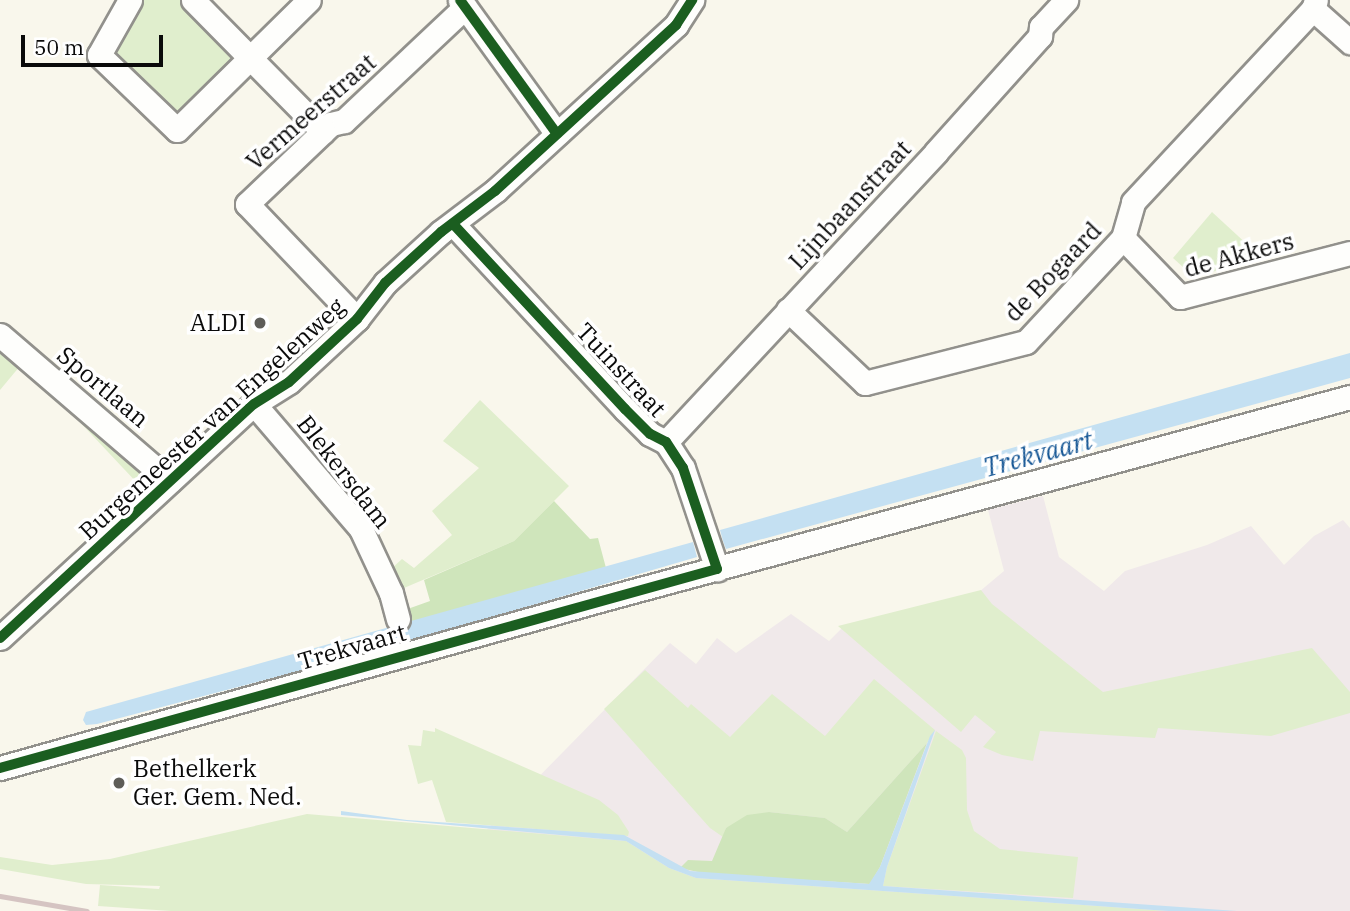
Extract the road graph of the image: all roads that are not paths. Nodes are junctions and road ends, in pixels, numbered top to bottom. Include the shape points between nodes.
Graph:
1 (130, 0) edge
2 (193, 0) edge
3 (309, 0) edge
4 (692, 0) edge
5 (1066, 0) edge
6 (463, 3) edge
7 (1314, 5) edge
8 (1350, 42) edge
9 (252, 57) junction
10 (323, 132) junction
11 (556, 134) junction
12 (453, 224) junction
13 (1123, 238) junction
14 (1350, 253) edge
15 (788, 310) junction
16 (350, 312) junction
17 (0, 335) edge
18 (1350, 397) edge
19 (254, 404) junction
20 (666, 442) junction
21 (170, 481) junction
22 (717, 569) junction
23 (398, 619) dead end
24 (0, 638) edge
25 (0, 768) edge

1 - 9 street via 99,55 177,130
2 - 9 street
3 - 9 street
4 - 11 street, Burgemeester van Engelenweg via 676,25
5 - 15 street, Lijnbaanstraat via 954,132
6 - 10 street, Vermeerstraat via 344,121
6 - 11 street
7 - 8 street
7 - 13 street, de Bogaard via 1133,202
9 - 10 street
10 - 16 street, Vermeerstraat via 247,204
11 - 12 street, Burgemeester van Engelenweg
12 - 16 street, Burgemeester van Engelenweg
12 - 20 street, Tuinstraat via 625,409 650,434
13 - 14 street, de Akkers via 1180,297
13 - 15 street, de Bogaard via 1026,342 865,383
15 - 20 street, Lijnbaanstraat
16 - 19 street, Burgemeester van Engelenweg via 285,385
17 - 21 street, Sportlaan
18 - 22 street, Trekvaart
19 - 21 street, Burgemeester van Engelenweg
19 - 23 street, Blekersdam via 361,529
20 - 22 street, Tuinstraat via 683,468
21 - 24 street, Burgemeester van Engelenweg
22 - 25 street, Trekvaart

